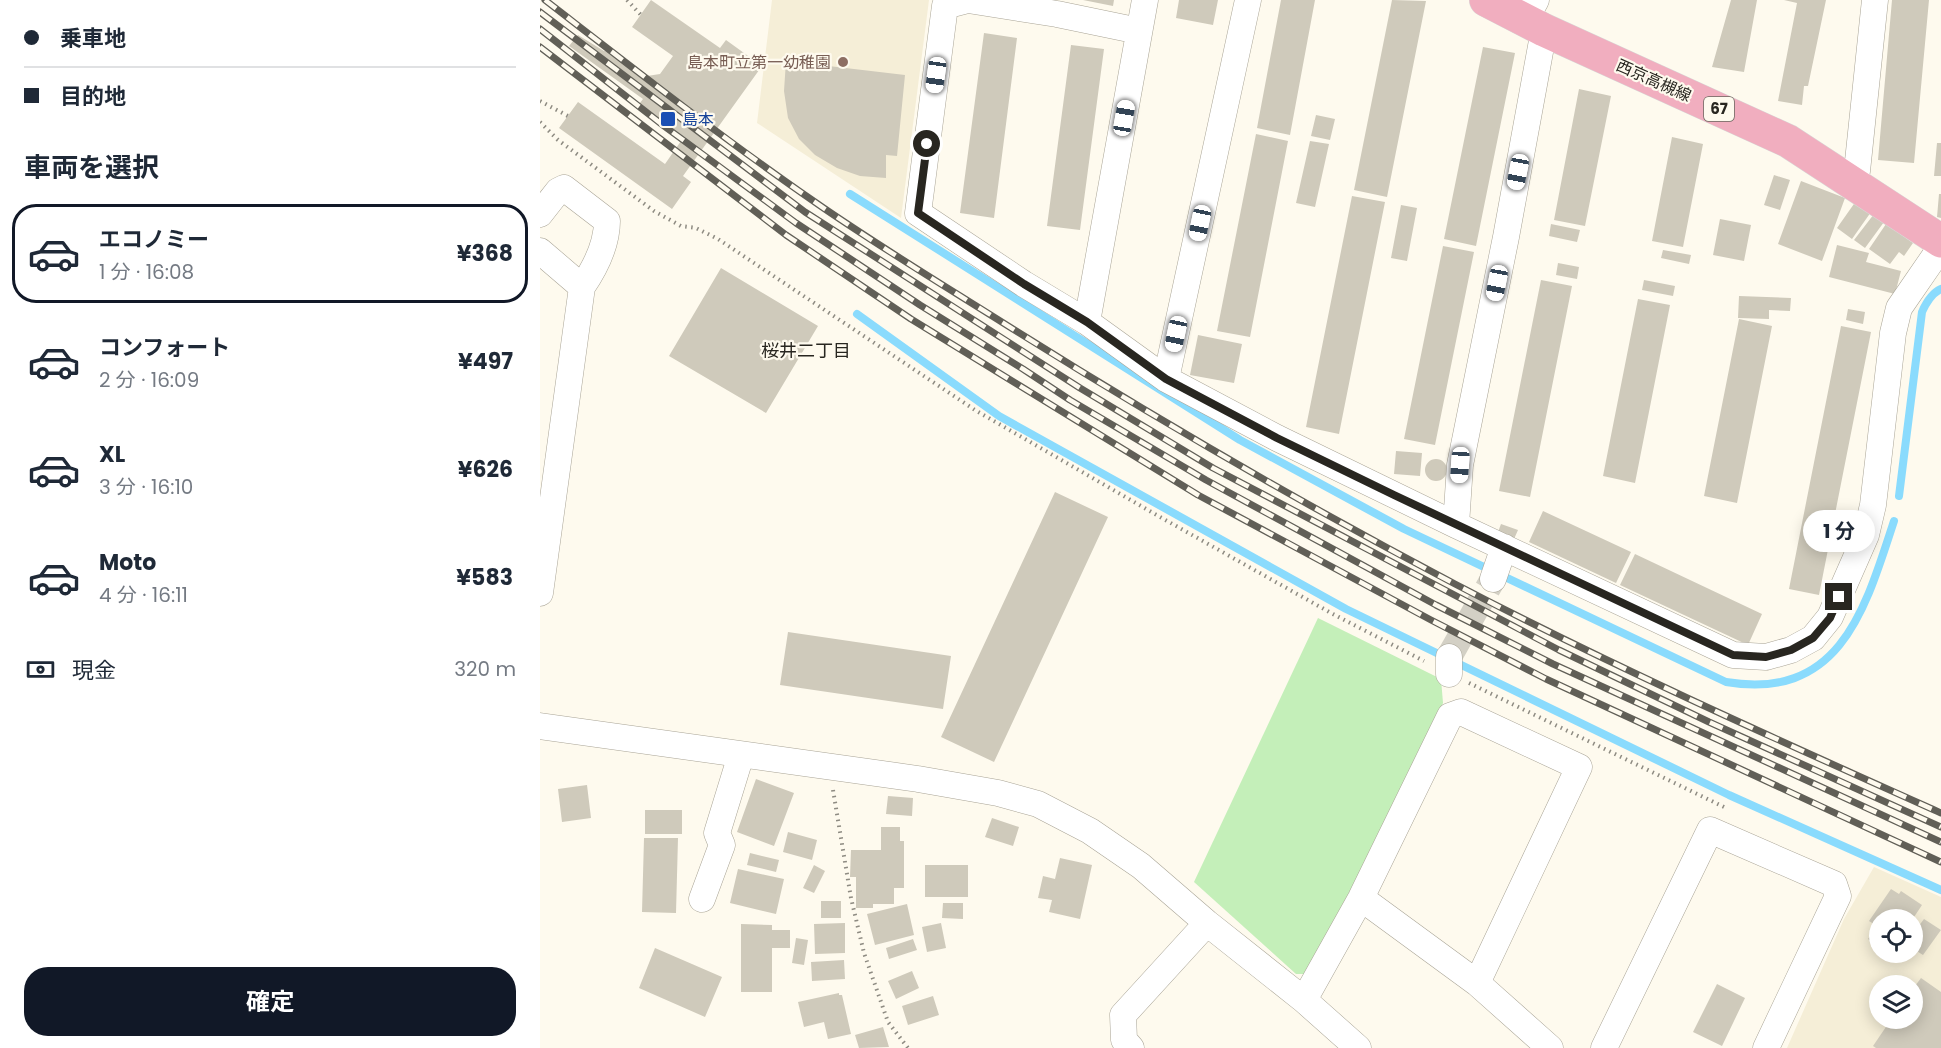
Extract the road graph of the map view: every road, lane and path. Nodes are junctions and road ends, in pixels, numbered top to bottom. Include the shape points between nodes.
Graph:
1 (627, 0) edge
2 (968, 0) edge
3 (1145, 0) edge
4 (1248, 0) edge
5 (1486, 0) edge
6 (1875, 0) edge
7 (641, 15) dead end
8 (1535, 17) edge
9 (1139, 31) junction
10 (540, 101) edge
11 (568, 116) dead end
12 (540, 122) edge
13 (1853, 184) junction
14 (540, 214) edge
15 (1941, 241) edge
16 (1941, 247) edge
17 (540, 251) edge
18 (582, 286) junction
19 (1087, 322) junction
20 (1166, 379) junction
21 (1456, 525) junction
22 (1504, 547) junction
23 (1493, 579) tunnel mouth
24 (540, 593) edge
25 (540, 726) edge
26 (741, 755) junction
27 (827, 767) junction
28 (1730, 810) dead end
29 (1361, 898) junction
30 (702, 899) dead end
31 (1208, 923) junction
32 (1477, 983) junction
33 (1304, 1000) junction
34 (908, 1048) edge
35 (1131, 1048) edge
36 (1358, 1048) edge
37 (1550, 1048) edge
38 (1604, 1048) edge
39 (1766, 1048) edge

1 - 7 path
2 - 9 street
2 - 19 street via 945,6 918,213
3 - 9 street
4 - 20 street
5 - 8 main road, 西京高槻線 / 67
6 - 13 street
8 - 13 main road, 西京高槻線 / 67 via 1788,141
8 - 21 street via 1506,237 1460,465
9 - 19 street
10 - 11 path
12 - 28 path via 558,140 654,211 718,239 975,410 1153,513 1331,613 1449,665
13 - 15 main road, 西京高槻線 / 67
14 - 18 street via 564,188 607,221 607,232
16 - 22 street via 1899,308 1866,535 1830,618 1813,638 1766,657 1733,655
17 - 18 street
18 - 24 street
19 - 20 street
20 - 21 street
21 - 22 street
22 - 23 street
25 - 26 street
26 - 27 street
26 - 30 street via 717,833 722,845
27 - 31 street via 998,793 1038,804 1090,831 1141,866
27 - 34 path via 864,953 888,1022
29 - 32 street
29 - 32 street via 1450,716 1461,712 1579,767
29 - 33 street
31 - 33 street
31 - 35 street via 1124,1015 1124,1040
32 - 37 street
33 - 36 street
38 - 39 street via 1710,830 1834,884 1838,896

